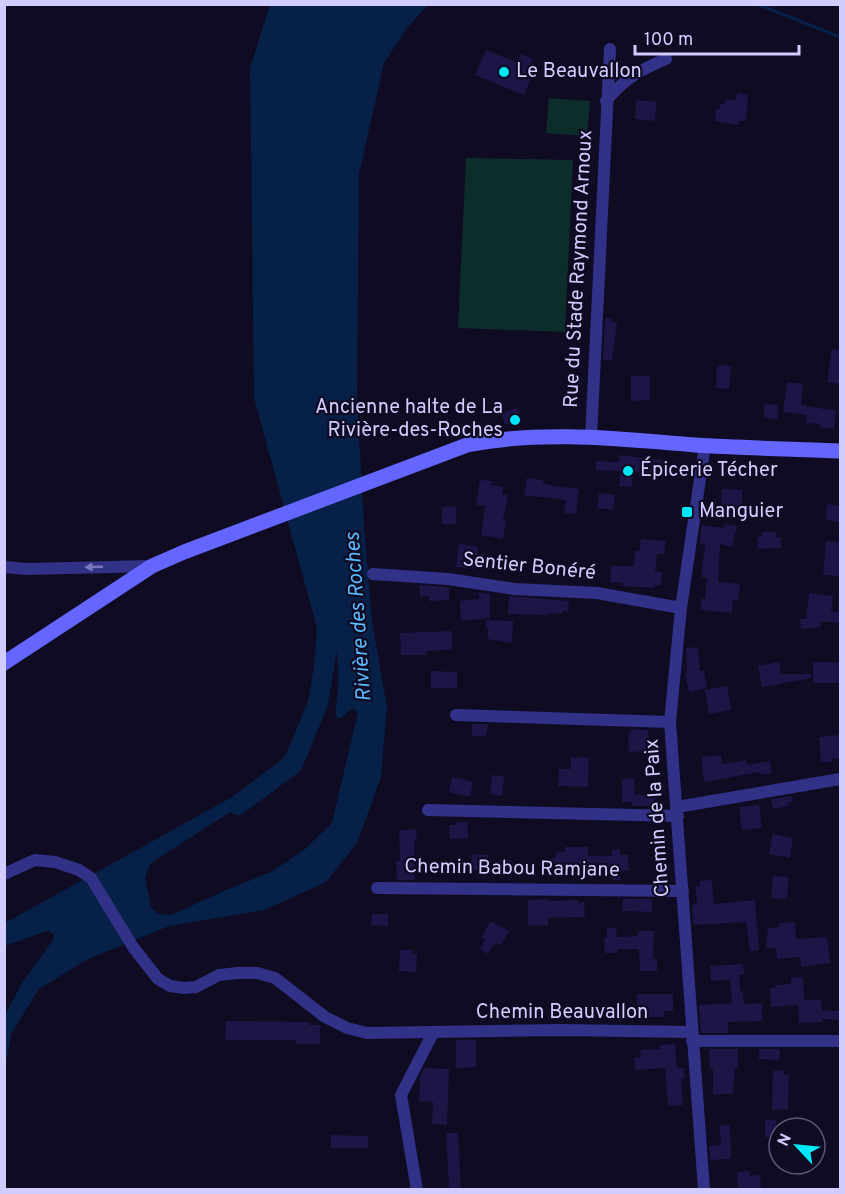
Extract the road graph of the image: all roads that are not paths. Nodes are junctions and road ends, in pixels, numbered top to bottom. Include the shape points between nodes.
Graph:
1 (610, 49) dead end
2 (666, 59) dead end
3 (606, 101) junction
4 (591, 438) junction
5 (705, 445) junction
6 (840, 451) edge
7 (152, 566) junction
8 (4, 567) edge
9 (373, 574) dead end
10 (681, 608) junction
11 (4, 663) edge
12 (456, 715) dead end
13 (670, 722) junction
14 (840, 779) edge
15 (428, 810) dead end
16 (677, 812) junction
17 (4, 874) edge
18 (377, 888) dead end
19 (683, 891) junction
20 (433, 1033) junction
21 (691, 1037) junction
22 (840, 1041) edge
23 (417, 1190) edge
24 (704, 1190) edge

1 - 3 street, Rue du Stade Raymond Arnoux
2 - 3 street via 621,84
3 - 4 street, Rue du Stade Raymond Arnoux
4 - 5 main road
4 - 7 main road via 499,439 467,445
5 - 6 main road
5 - 10 street, Chemin de la Paix
7 -> 8 street
7 - 11 main road
9 - 10 street, Sentier Bonéré via 597,593
10 - 13 street, Chemin de la Paix
12 - 13 street
13 - 16 street, Chemin de la Paix
14 - 16 street
15 - 16 street
16 - 19 street, Chemin de la Paix
17 - 20 street, Chemin Beauvallon via 35,860 55,862 91,878 133,947 158,979 170,986 196,987 219,975 257,973 275,978 325,1017 347,1028 367,1033
18 - 19 street, Chemin Babou Ramjane
19 - 21 street, Chemin de la Paix
20 - 21 street, Chemin Beauvallon via 561,1030
20 - 23 street via 401,1095
21 - 22 street, Chemin Beauvallon
21 - 24 street, Chemin de la Paix

